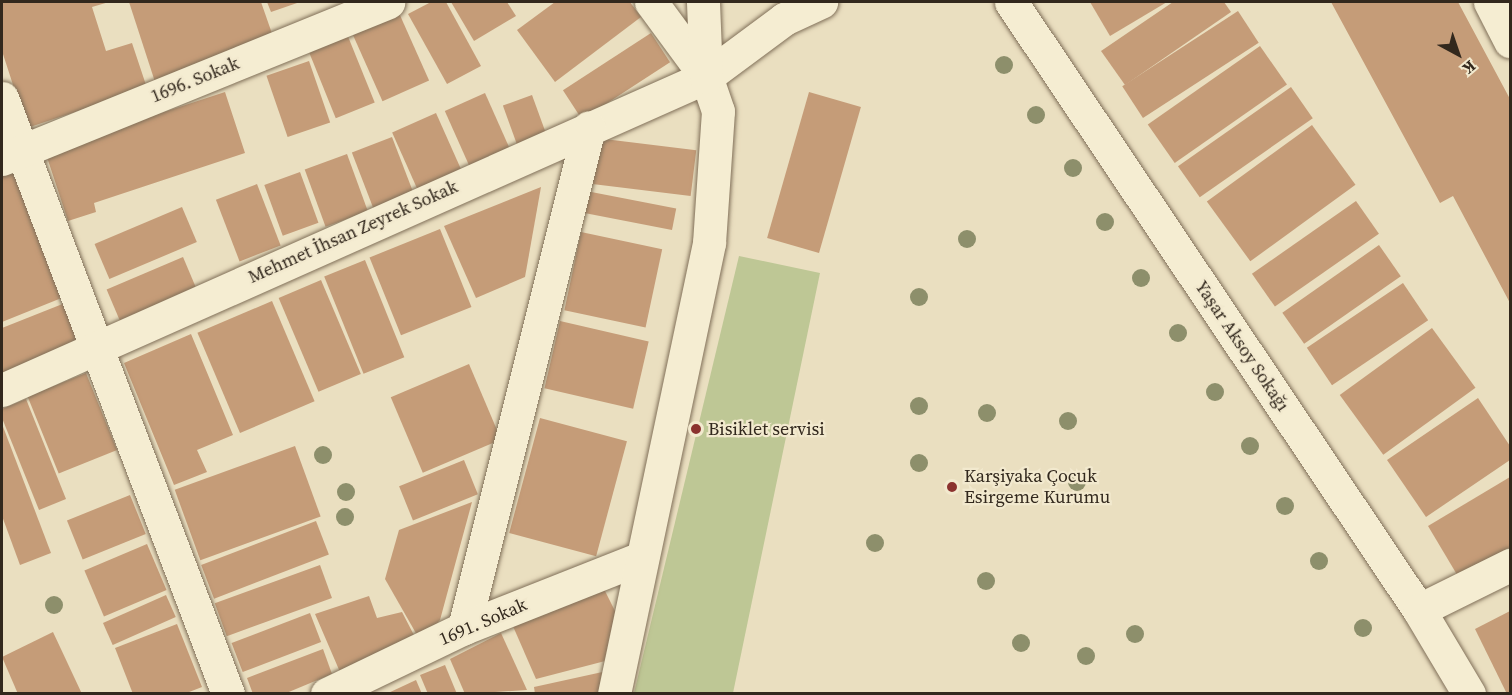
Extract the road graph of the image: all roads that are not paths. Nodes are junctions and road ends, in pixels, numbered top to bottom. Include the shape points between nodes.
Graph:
1 (388, 2) edge
2 (651, 2) edge
3 (703, 2) edge
4 (821, 2) edge
5 (1011, 2) edge
6 (1490, 2) edge
7 (1510, 41) edge
8 (706, 77) junction
9 (2, 98) edge
10 (589, 126) junction
11 (11, 155) edge
12 (96, 348) junction
13 (2, 390) edge
14 (641, 558) junction
15 (1510, 566) edge
16 (1419, 610) junction
17 (464, 628) junction
18 (228, 693) edge
19 (327, 693) edge
20 (614, 693) edge
21 (1469, 693) edge

1 - 11 street, 1696. Sokak
2 - 8 street
3 - 8 street
4 - 8 street, Mehmet İhsan Zeyrek Sokak via 784,19
5 - 16 street, Yaşar Aksoy Sokağı
6 - 7 street
8 - 10 street, Mehmet İhsan Zeyrek Sokak
8 - 14 street via 718,111 709,243
9 - 11 street
10 - 12 street, Mehmet İhsan Zeyrek Sokak
10 - 17 street
11 - 12 street
12 - 13 street, Mehmet İhsan Zeyrek Sokak
12 - 18 street
14 - 17 street, 1691. Sokak
14 - 20 street
15 - 16 street
16 - 21 street, Yaşar Aksoy Sokağı
17 - 19 street, 1691. Sokak

